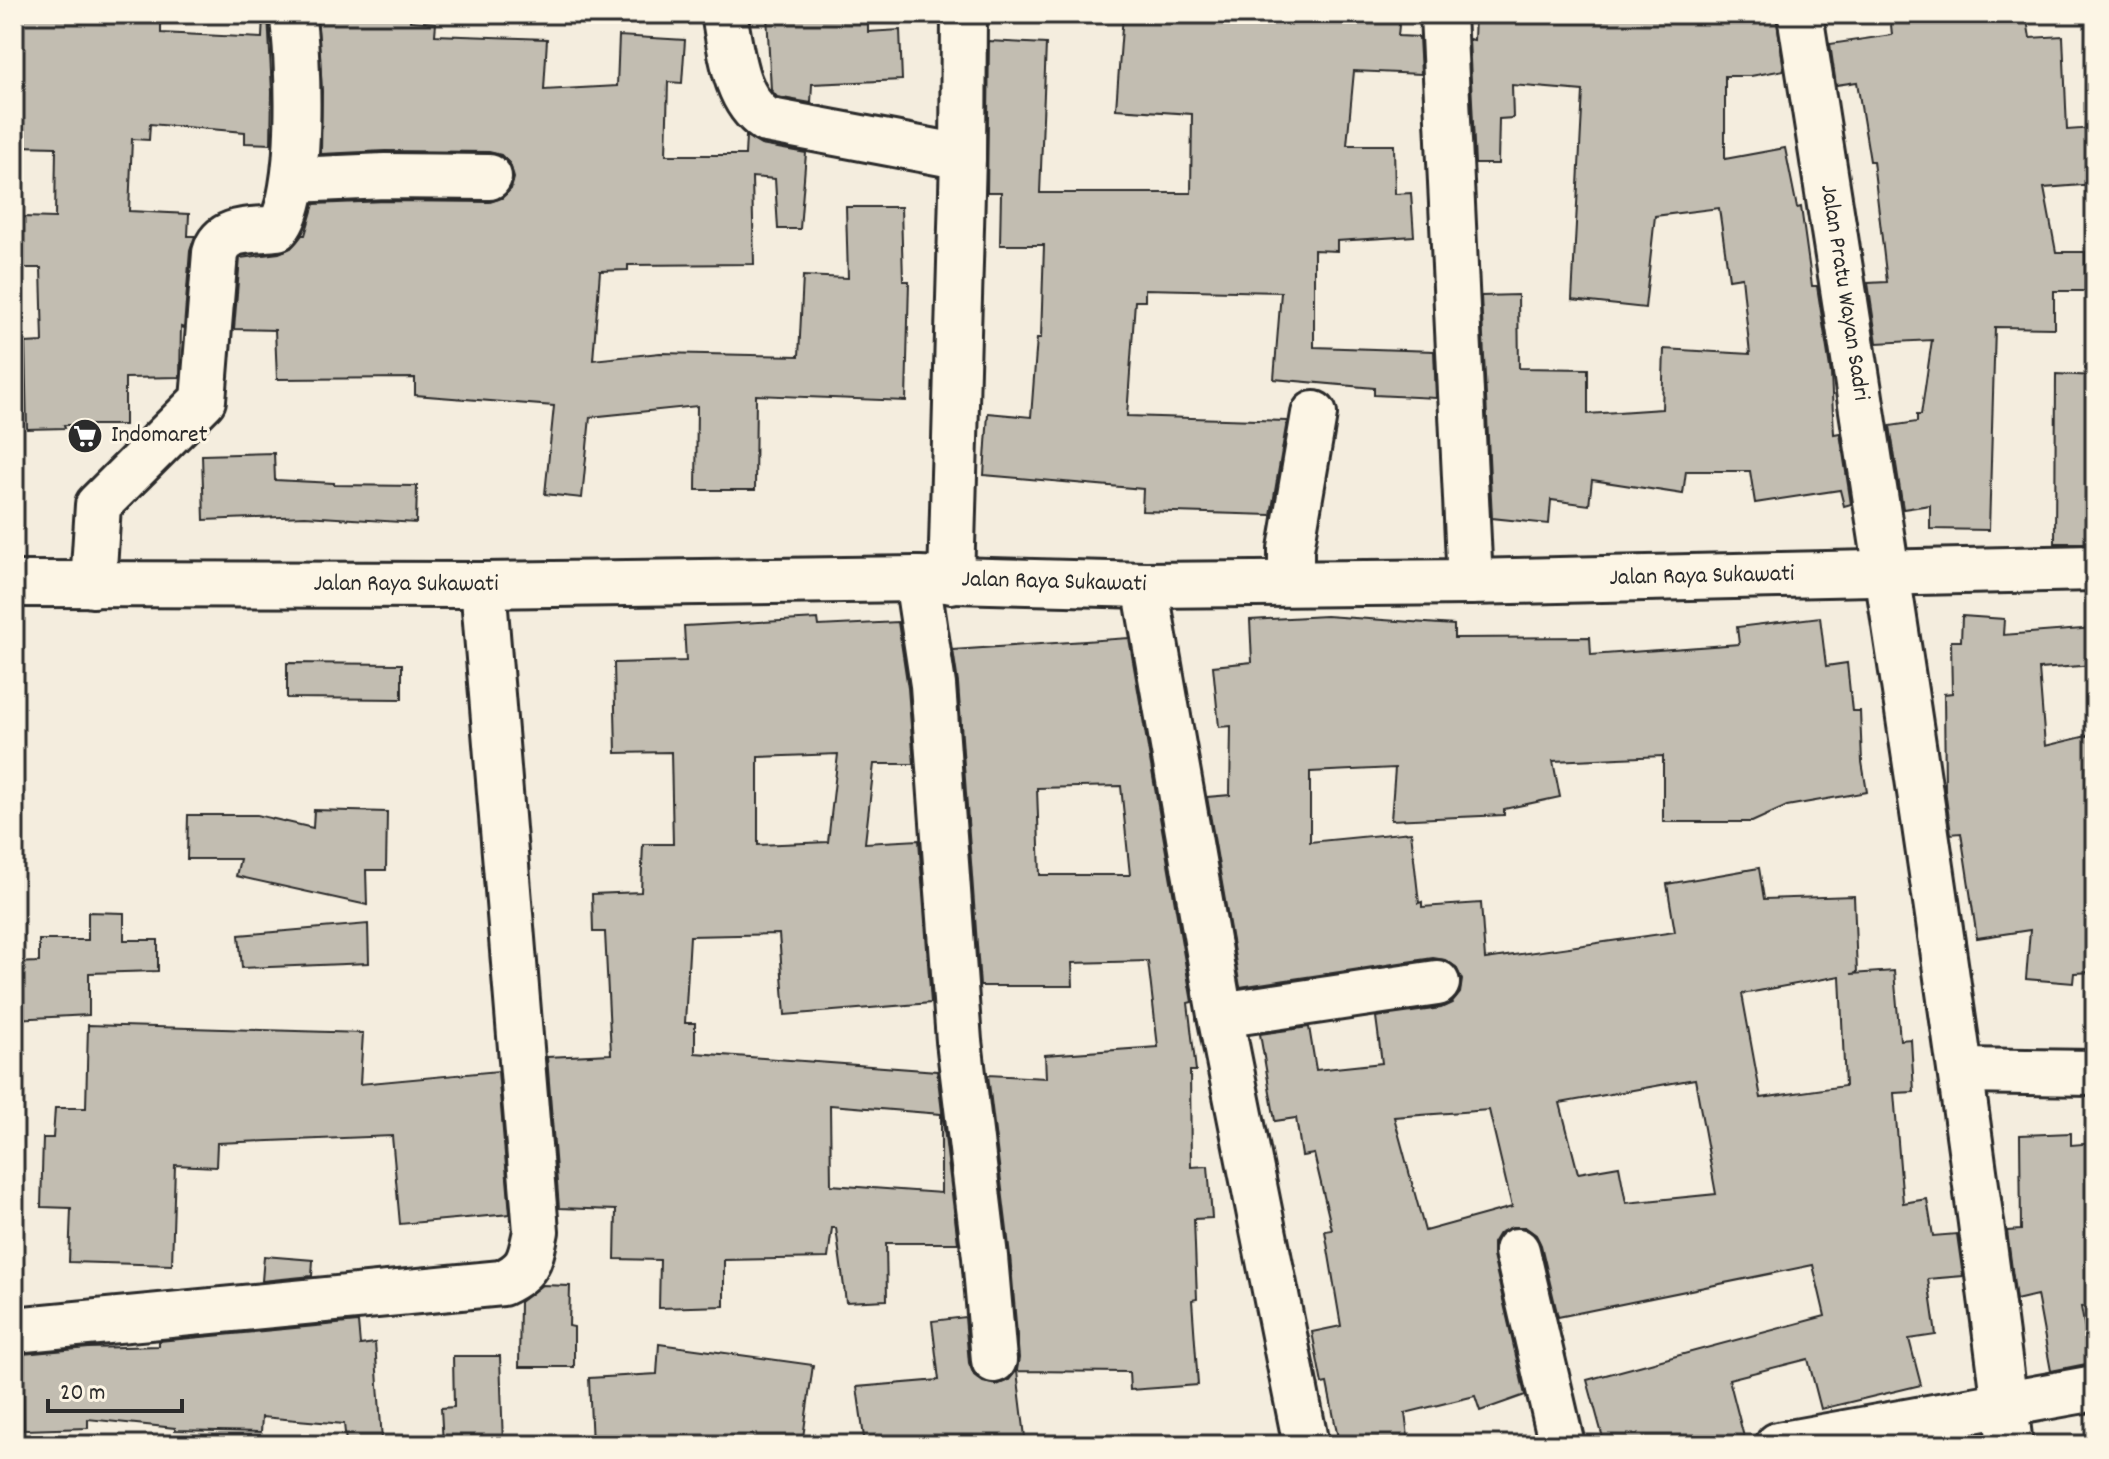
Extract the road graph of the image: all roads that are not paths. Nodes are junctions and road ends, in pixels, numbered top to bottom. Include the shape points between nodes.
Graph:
1 (292, 14) edge
2 (724, 14) edge
3 (964, 14) edge
4 (1443, 14) edge
5 (1800, 14) edge
6 (963, 157) junction
7 (489, 177) dead end
8 (294, 180) junction
9 (1314, 414) dead end
10 (2095, 568) edge
11 (1888, 573) junction
12 (934, 580) junction
13 (1291, 582) junction
14 (1470, 582) junction
15 (14, 584) edge
16 (93, 585) junction
17 (483, 585) junction
18 (1145, 585) junction
19 (1437, 983) dead end
20 (1220, 1015) junction
21 (1961, 1071) junction
22 (2095, 1073) edge
23 (1517, 1251) dead end
24 (14, 1330) edge
25 (994, 1360) dead end
26 (2095, 1388) edge
27 (2008, 1424) edge
28 (1820, 1440) edge
29 (1306, 1445) edge
30 (1562, 1445) edge
31 (1778, 1445) edge

1 - 8 main road via 297,47
2 - 6 main road via 744,96 752,111 766,120
3 - 6 main road
4 - 14 main road
5 - 11 main road, Jalan Pratu Wayan Sadri
6 - 12 main road
7 - 8 main road
8 - 16 main road via 277,228 227,234 217,245 203,400 98,505
9 - 13 main road via 1291,549
10 - 11 main road, Jalan Raya Sukawati
11 - 14 main road, Jalan Raya Sukawati
11 - 21 main road, Jalan Pratu Wayan Sadri
12 - 17 main road, Jalan Raya Sukawati
12 - 18 main road, Jalan Raya Sukawati
12 - 25 main road via 933,685 959,1041
13 - 14 main road, Jalan Raya Sukawati
13 - 18 main road, Jalan Raya Sukawati
15 - 16 main road, Jalan Raya Sukawati
16 - 17 main road, Jalan Raya Sukawati
17 - 24 main road via 536,1231 528,1266 502,1283
18 - 20 main road
19 - 20 main road
20 - 29 main road
21 - 22 main road
21 - 27 main road, Jalan Pratu Wayan Sadri
23 - 30 main road
26 - 27 main road
27 - 28 main road
28 - 31 main road

